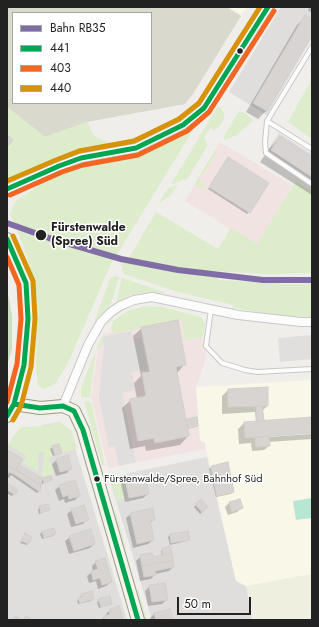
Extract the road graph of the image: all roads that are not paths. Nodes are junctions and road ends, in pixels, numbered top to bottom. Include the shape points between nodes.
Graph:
1 (268, 7) edge
2 (312, 48) edge
3 (267, 121) junction
4 (312, 149) edge
5 (312, 184) edge
6 (7, 189) edge
7 (7, 239) edge
8 (211, 309) junction
9 (312, 322) edge
10 (312, 369) edge
11 (10, 403) edge
12 (63, 406) junction
13 (7, 416) edge
14 (138, 620) edge

1 - 6 street via 204,108 183,125 136,148 81,158
2 - 3 lane
3 - 4 lane
3 - 5 lane via 266,153
7 - 11 street via 26,283 28,319 24,364
8 - 9 street
8 - 10 lane via 206,346 222,363 257,372
8 - 12 street via 152,297 120,306 101,322 88,345
11 - 12 street via 40,408
11 - 13 street
12 - 14 street via 74,411 82,427

